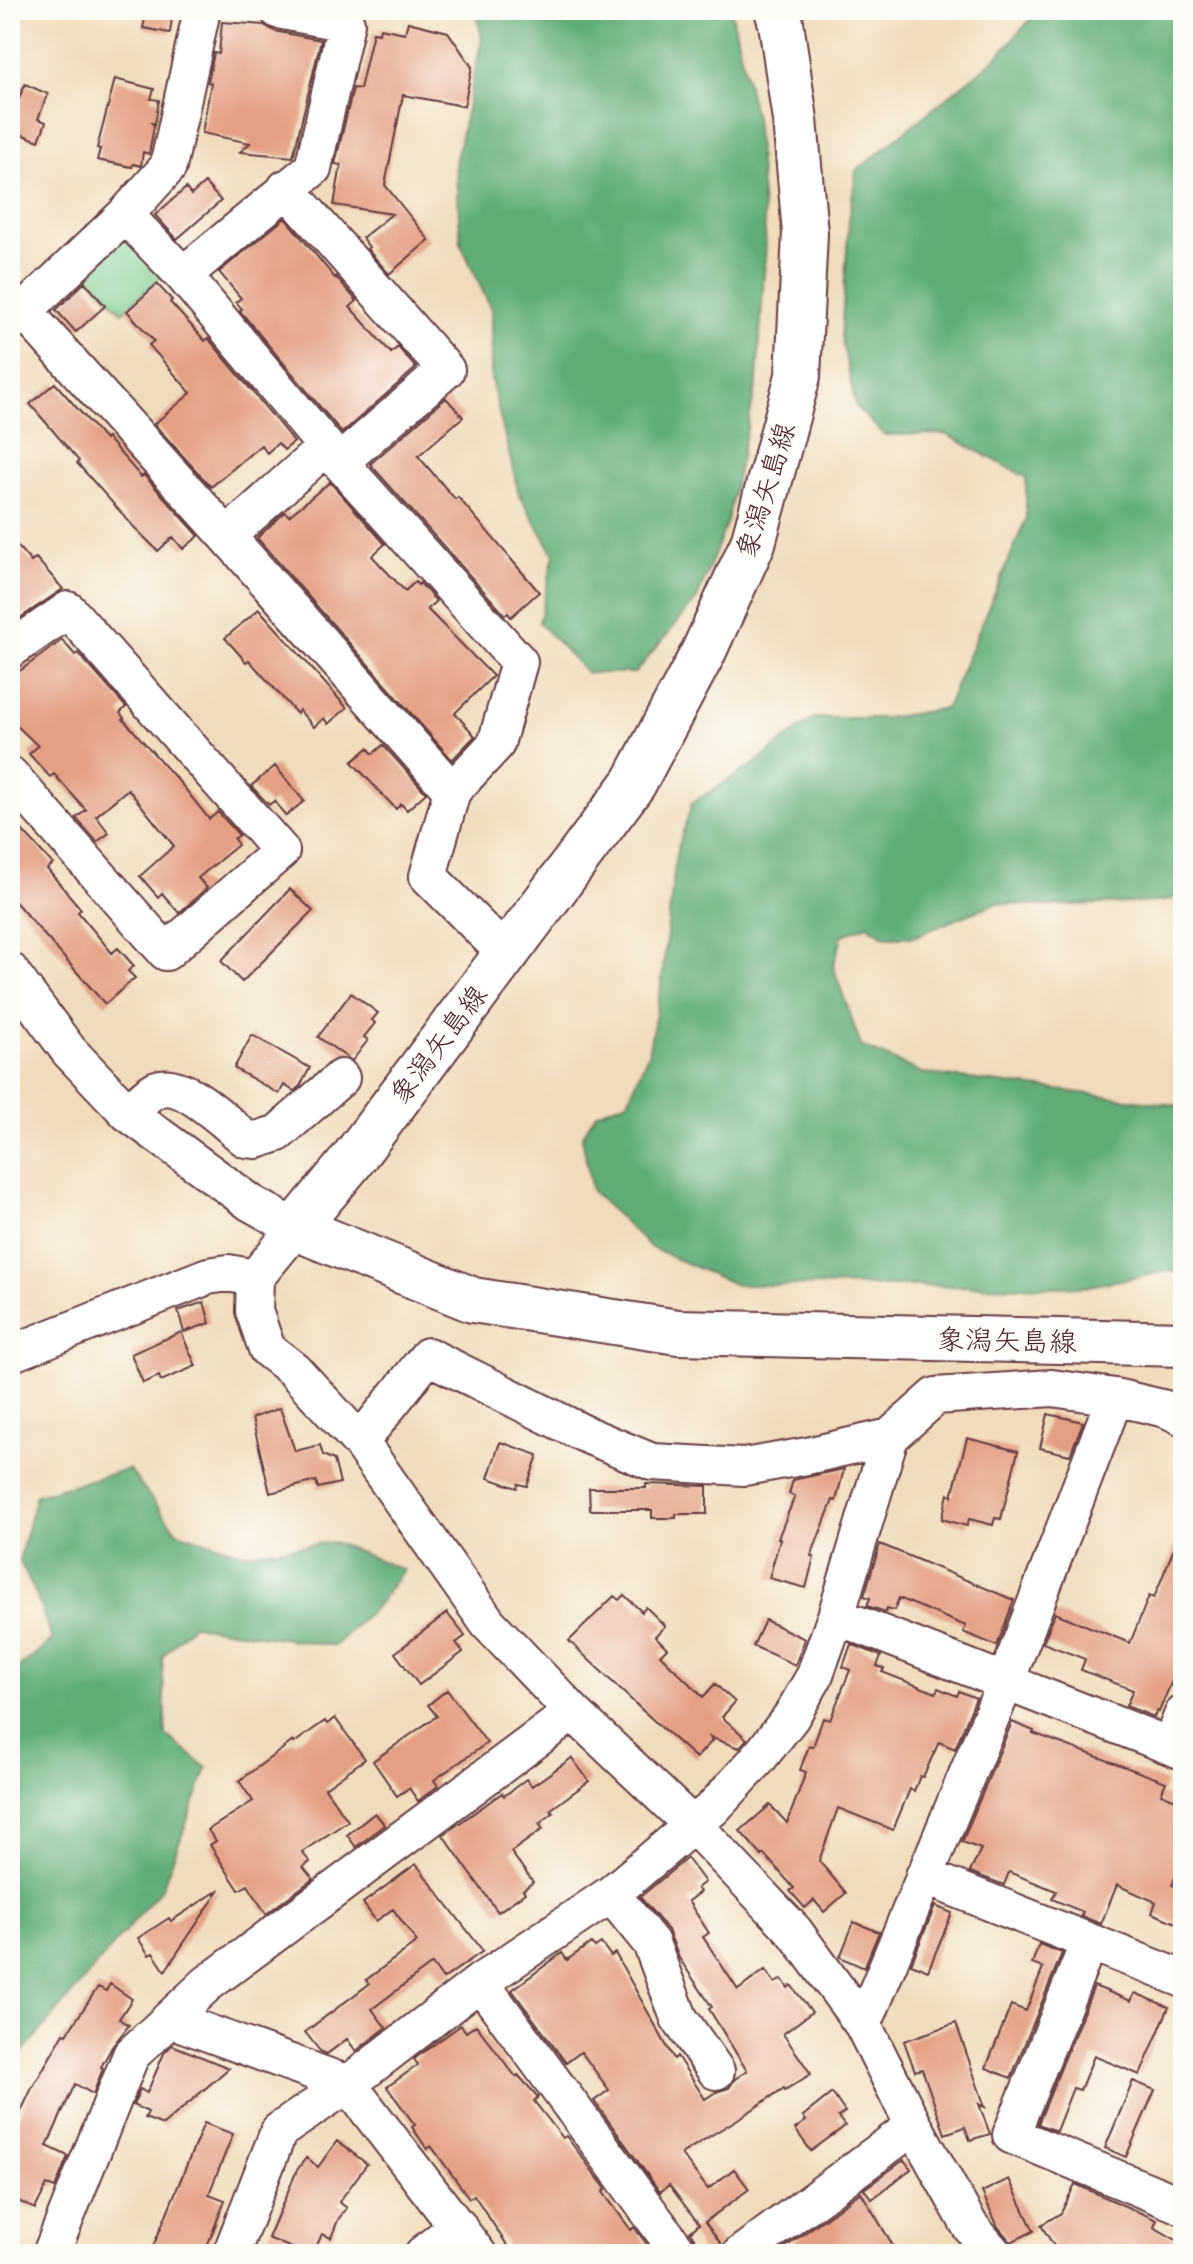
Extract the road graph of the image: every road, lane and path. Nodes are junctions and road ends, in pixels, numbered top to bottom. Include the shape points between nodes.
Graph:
1 (202, 10) edge
2 (278, 10) edge
3 (777, 10) edge
4 (286, 188) junction
5 (125, 215) junction
6 (183, 275) junction
7 (17, 315) edge
8 (333, 454) junction
9 (227, 536) junction
10 (10, 650) edge
11 (10, 775) edge
12 (452, 791) junction
13 (506, 954) junction
14 (10, 971) edge
15 (341, 1078) dead end
16 (128, 1113) junction
17 (296, 1228) junction
18 (255, 1278) junction
19 (1183, 1344) edge
20 (10, 1354) edge
21 (1115, 1397) junction
22 (1183, 1417) edge
23 (890, 1437) junction
24 (360, 1442) junction
25 (836, 1616) junction
26 (1006, 1681) junction
27 (573, 1712) junction
28 (1179, 1737) edge
29 (693, 1826) junction
30 (924, 1876) junction
31 (611, 1894) junction
32 (1089, 1942) junction
33 (1183, 1979) edge
34 (480, 1982) junction
35 (170, 2019) junction
36 (863, 2025) junction
37 (716, 2071) dead end
38 (348, 2084) junction
39 (914, 2126) junction
40 (1183, 2206) edge
41 (468, 2240) edge
42 (51, 2254) edge
43 (231, 2254) edge
44 (423, 2254) edge
45 (680, 2254) edge
46 (741, 2254) edge
47 (994, 2254) edge

1 - 5 street via 168,167
2 - 4 street via 346,23 313,168
3 - 13 main road, 象潟矢島線 via 795,120 805,233 798,376 753,543 703,653 634,783
4 - 6 street
4 - 8 street via 446,370
5 - 6 street
5 - 7 street
6 - 8 street
7 - 9 street
8 - 9 street
8 - 12 street via 519,662 496,744
9 - 12 street
10 - 11 street via 68,610 281,851 166,952
12 - 13 street via 428,876
13 - 17 main road, 象潟矢島線
14 - 16 street via 69,1051
15 - 16 street via 278,1133 257,1140 246,1139 173,1087 156,1089
16 - 17 street via 251,1203
17 - 18 street
17 - 19 main road, 象潟矢島線 via 473,1300 678,1332
18 - 20 street via 208,1276
18 - 24 street via 254,1311 267,1349 294,1370
21 - 22 street
21 - 23 street via 1052,1388 936,1396
21 - 26 street
23 - 24 street via 744,1467 652,1462 428,1356
23 - 25 street
24 - 27 street via 488,1623
25 - 26 street
25 - 29 street via 814,1677 791,1717
26 - 28 street
26 - 30 street
27 - 29 street
27 - 35 street via 207,1984
29 - 31 street
29 - 36 street via 795,1932
30 - 32 street
30 - 36 street
31 - 34 street
31 - 37 street via 651,1943 679,2018
32 - 33 street
32 - 40 street via 1011,2135
34 - 38 street
34 - 45 street
35 - 38 street
35 - 42 street via 131,2055
36 - 39 street
38 - 41 street
38 - 43 street via 279,2131
39 - 46 street
39 - 47 street via 970,2226
41 - 44 street

